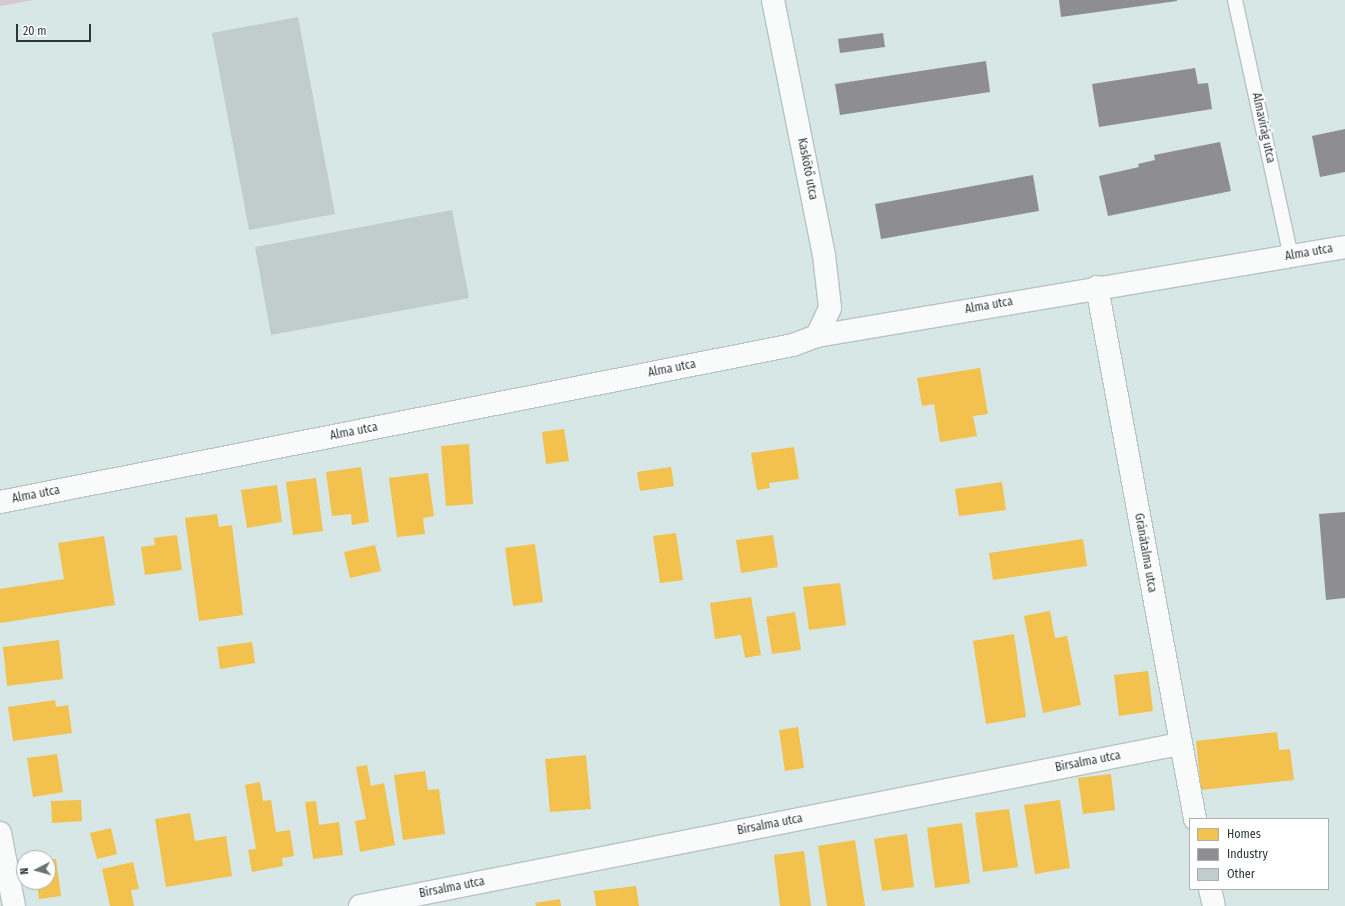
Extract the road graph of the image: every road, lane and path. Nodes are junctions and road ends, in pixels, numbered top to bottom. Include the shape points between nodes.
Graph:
1 (773, 0) edge
2 (1235, 0) edge
3 (1345, 247) edge
4 (1291, 257) junction
5 (1097, 287) junction
6 (817, 336) junction
7 (0, 502) edge
8 (1179, 744) junction
9 (1195, 818) edge
10 (0, 833) edge
11 (1210, 890) edge
12 (14, 906) edge
13 (360, 906) edge
14 (1214, 906) edge

1 - 6 street, Kaskötő utca via 824,255 830,308
2 - 4 lane, Almavirág utca
3 - 4 street, Alma utca
4 - 5 street, Alma utca
5 - 6 street, Alma utca
5 - 8 street, Gránátalma utca
6 - 7 street, Alma utca via 785,347
8 - 9 street, Gránátalma utca
8 - 13 street, Birsalma utca
10 - 12 street
11 - 14 street

